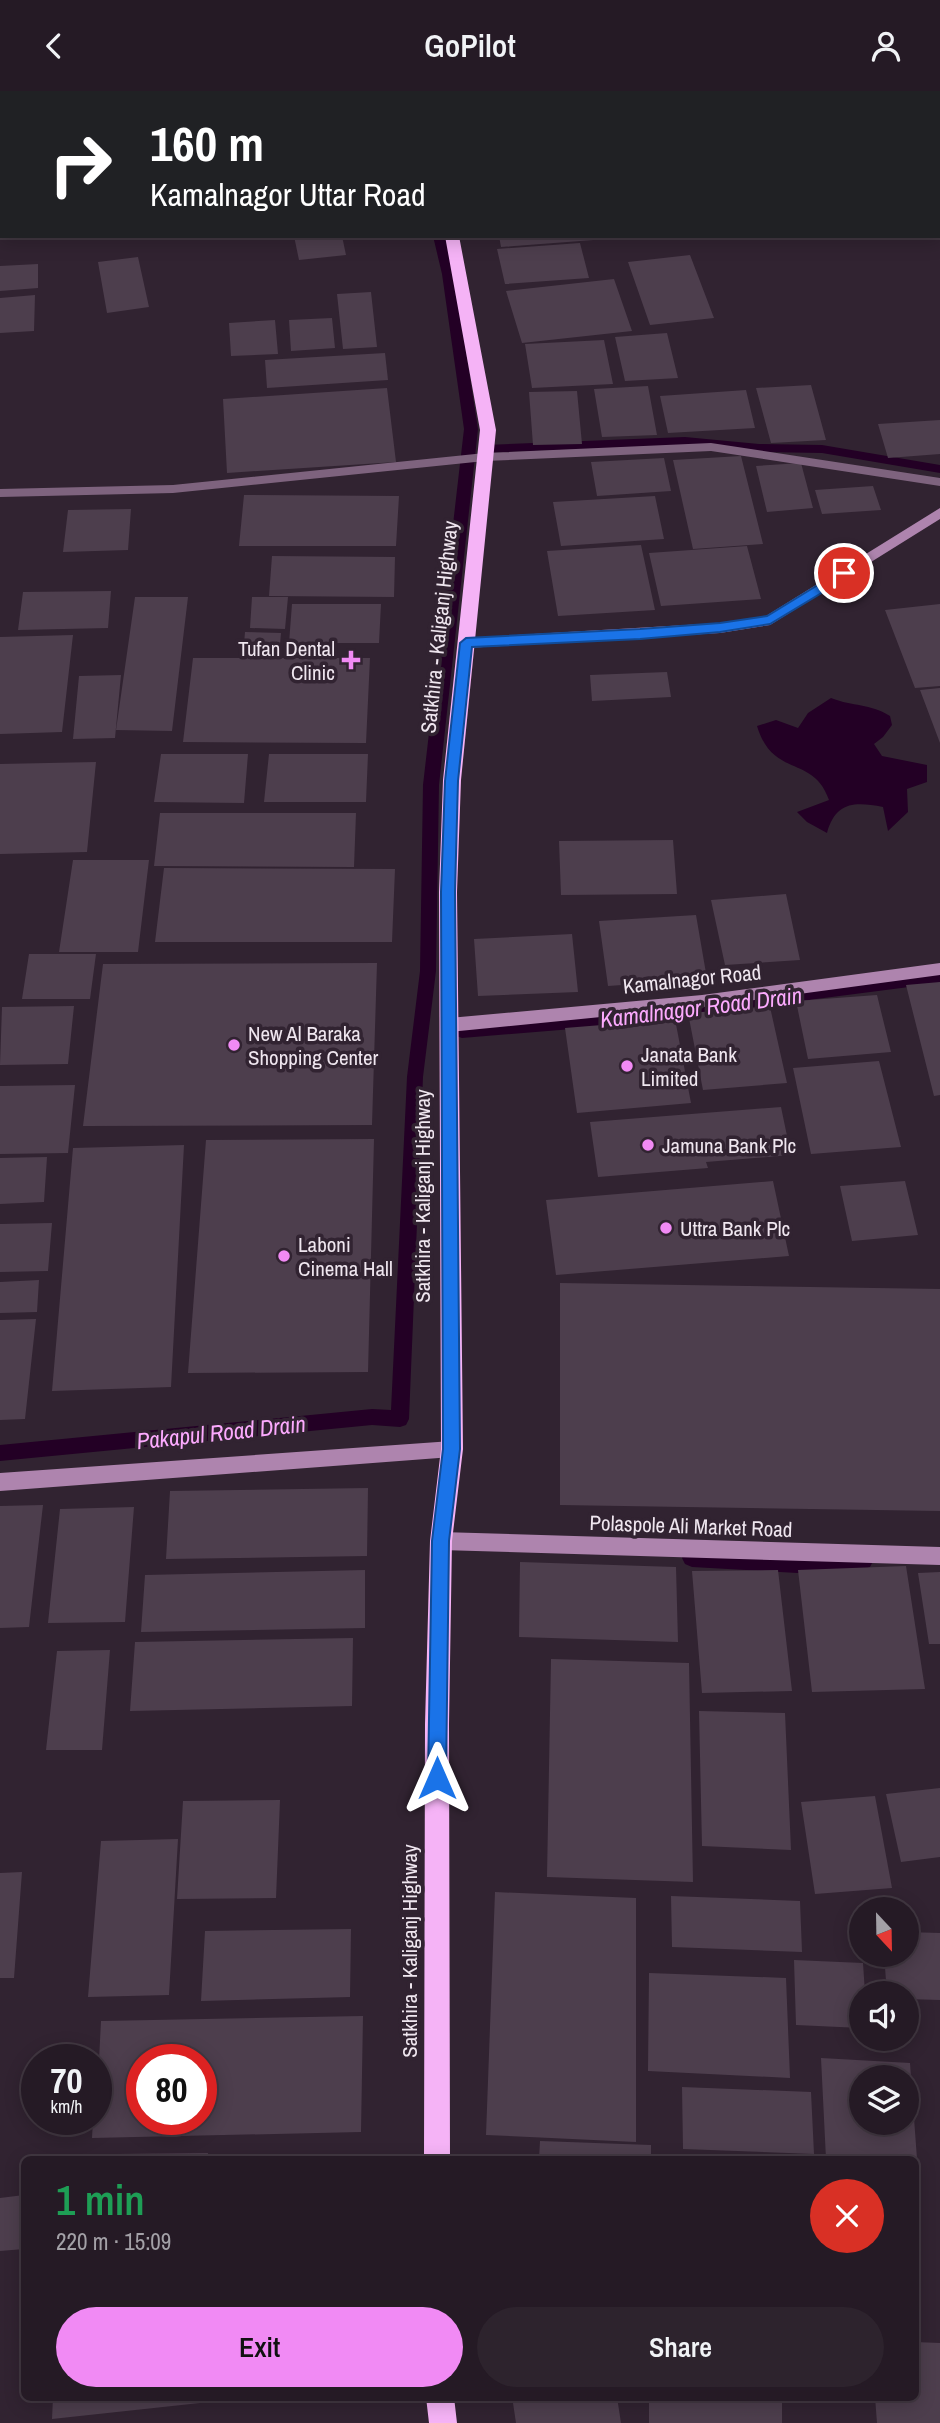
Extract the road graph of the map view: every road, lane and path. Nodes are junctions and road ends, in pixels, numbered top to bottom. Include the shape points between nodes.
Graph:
1 (452, 238) edge
2 (485, 457) junction
3 (940, 482) edge
4 (0, 493) edge
5 (940, 513) edge
6 (466, 643) junction
7 (940, 969) edge
8 (449, 1025) junction
9 (452, 1449) junction
10 (0, 1482) edge
11 (441, 1541) junction
12 (940, 1556) edge
13 (437, 2156) edge
14 (440, 2401) edge
15 (443, 2423) edge

1 - 2 highway, Satkhira - Kaliganj Highway via 488,430
2 - 3 street via 711,447
2 - 4 street via 173,489
2 - 6 highway, Satkhira - Kaliganj Highway
5 - 6 street via 770,620 680,631
6 - 8 highway, Satkhira - Kaliganj Highway via 452,781
7 - 8 street, Kamalnagor Road via 702,1001
8 - 9 highway, Satkhira - Kaliganj Highway
9 - 10 street
9 - 11 highway, Satkhira - Kaliganj Highway
11 - 12 street, Polaspole Ali Market Road
11 - 13 highway, Satkhira - Kaliganj Highway
14 - 15 highway

